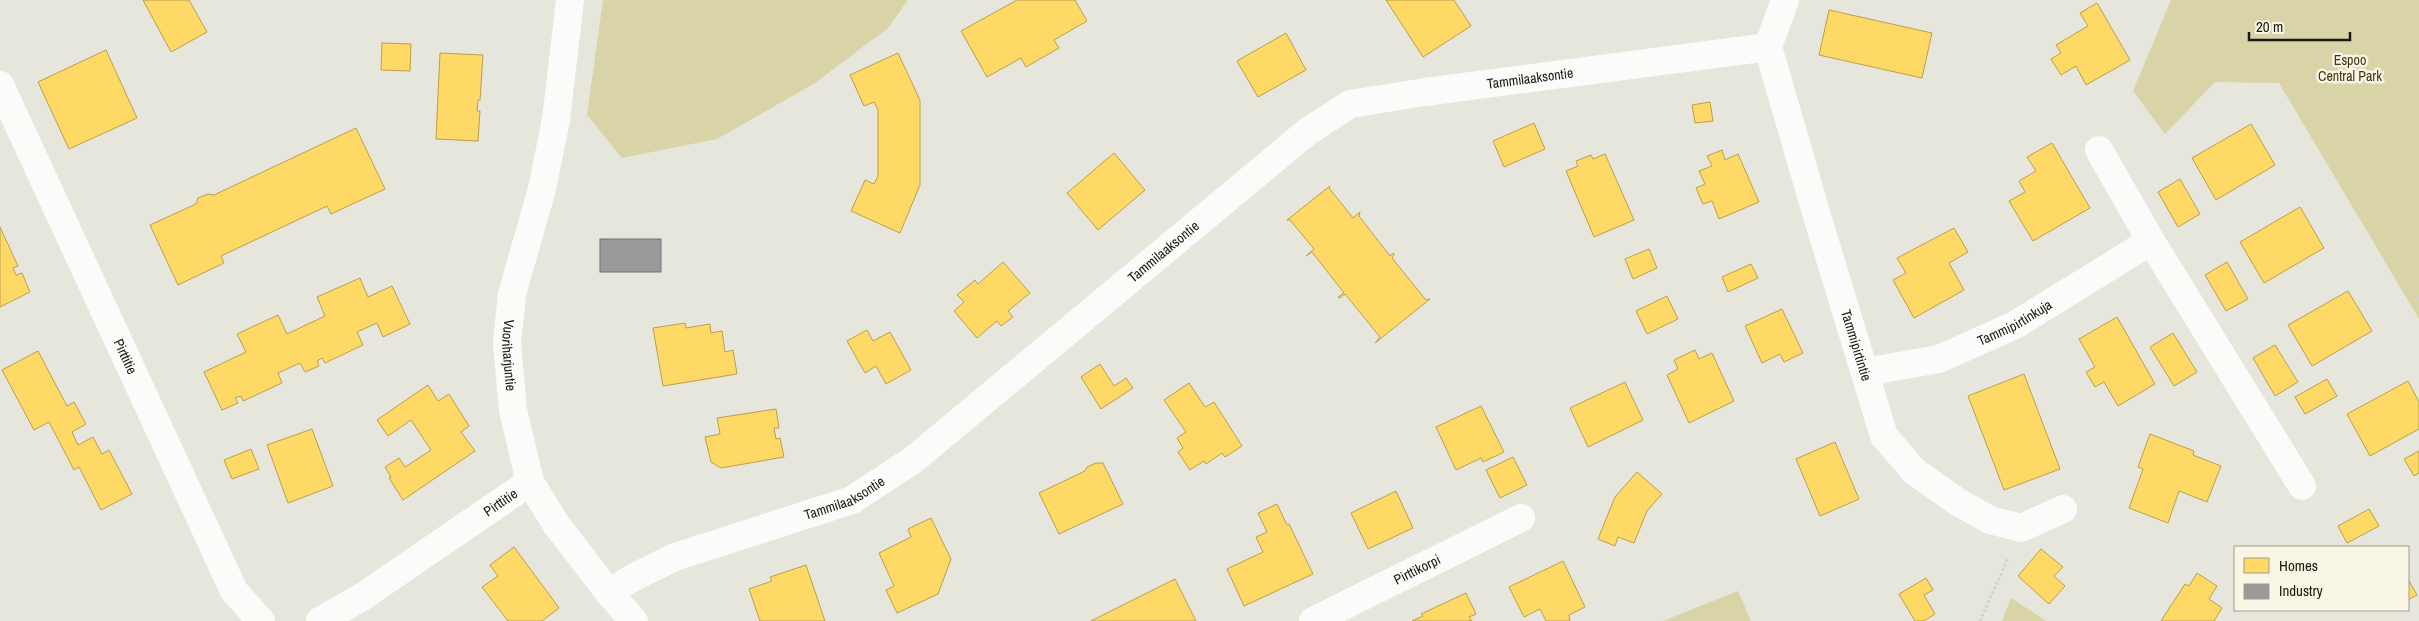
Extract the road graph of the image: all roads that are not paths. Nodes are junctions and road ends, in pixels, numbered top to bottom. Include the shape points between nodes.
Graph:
1 (570, 0) edge
2 (1786, 0) edge
3 (1768, 47) junction
4 (0, 85) edge
5 (2099, 150) dead end
6 (2151, 241) junction
7 (1865, 372) junction
8 (530, 482) junction
9 (2302, 486) dead end
10 (2064, 509) dead end
11 (1521, 518) dead end
12 (609, 594) junction
13 (261, 621) edge
14 (320, 621) edge
15 (634, 621) edge
16 (1314, 621) edge

1 - 8 street, Vuoriharjuntie via 556,120 542,189 512,294 507,342 513,410
2 - 3 street
3 - 7 street, Tammipirtintie
3 - 12 street, Tammilaaksontie via 1350,104 1307,132 913,460 852,500 675,557 634,577
4 - 13 street, Pirttitie via 234,591
5 - 6 street
6 - 7 street, Tammipirtinkuja via 2015,325 1939,359
6 - 9 street
7 - 10 street, Tammipirtintie via 1884,436 1914,471 1958,502 1990,520 2022,528
8 - 12 street, Vuoriharjuntie via 556,524
8 - 14 street, Pirttitie via 362,597
11 - 16 street, Pirttikorpi
12 - 15 street, Vuoriharjuntie

